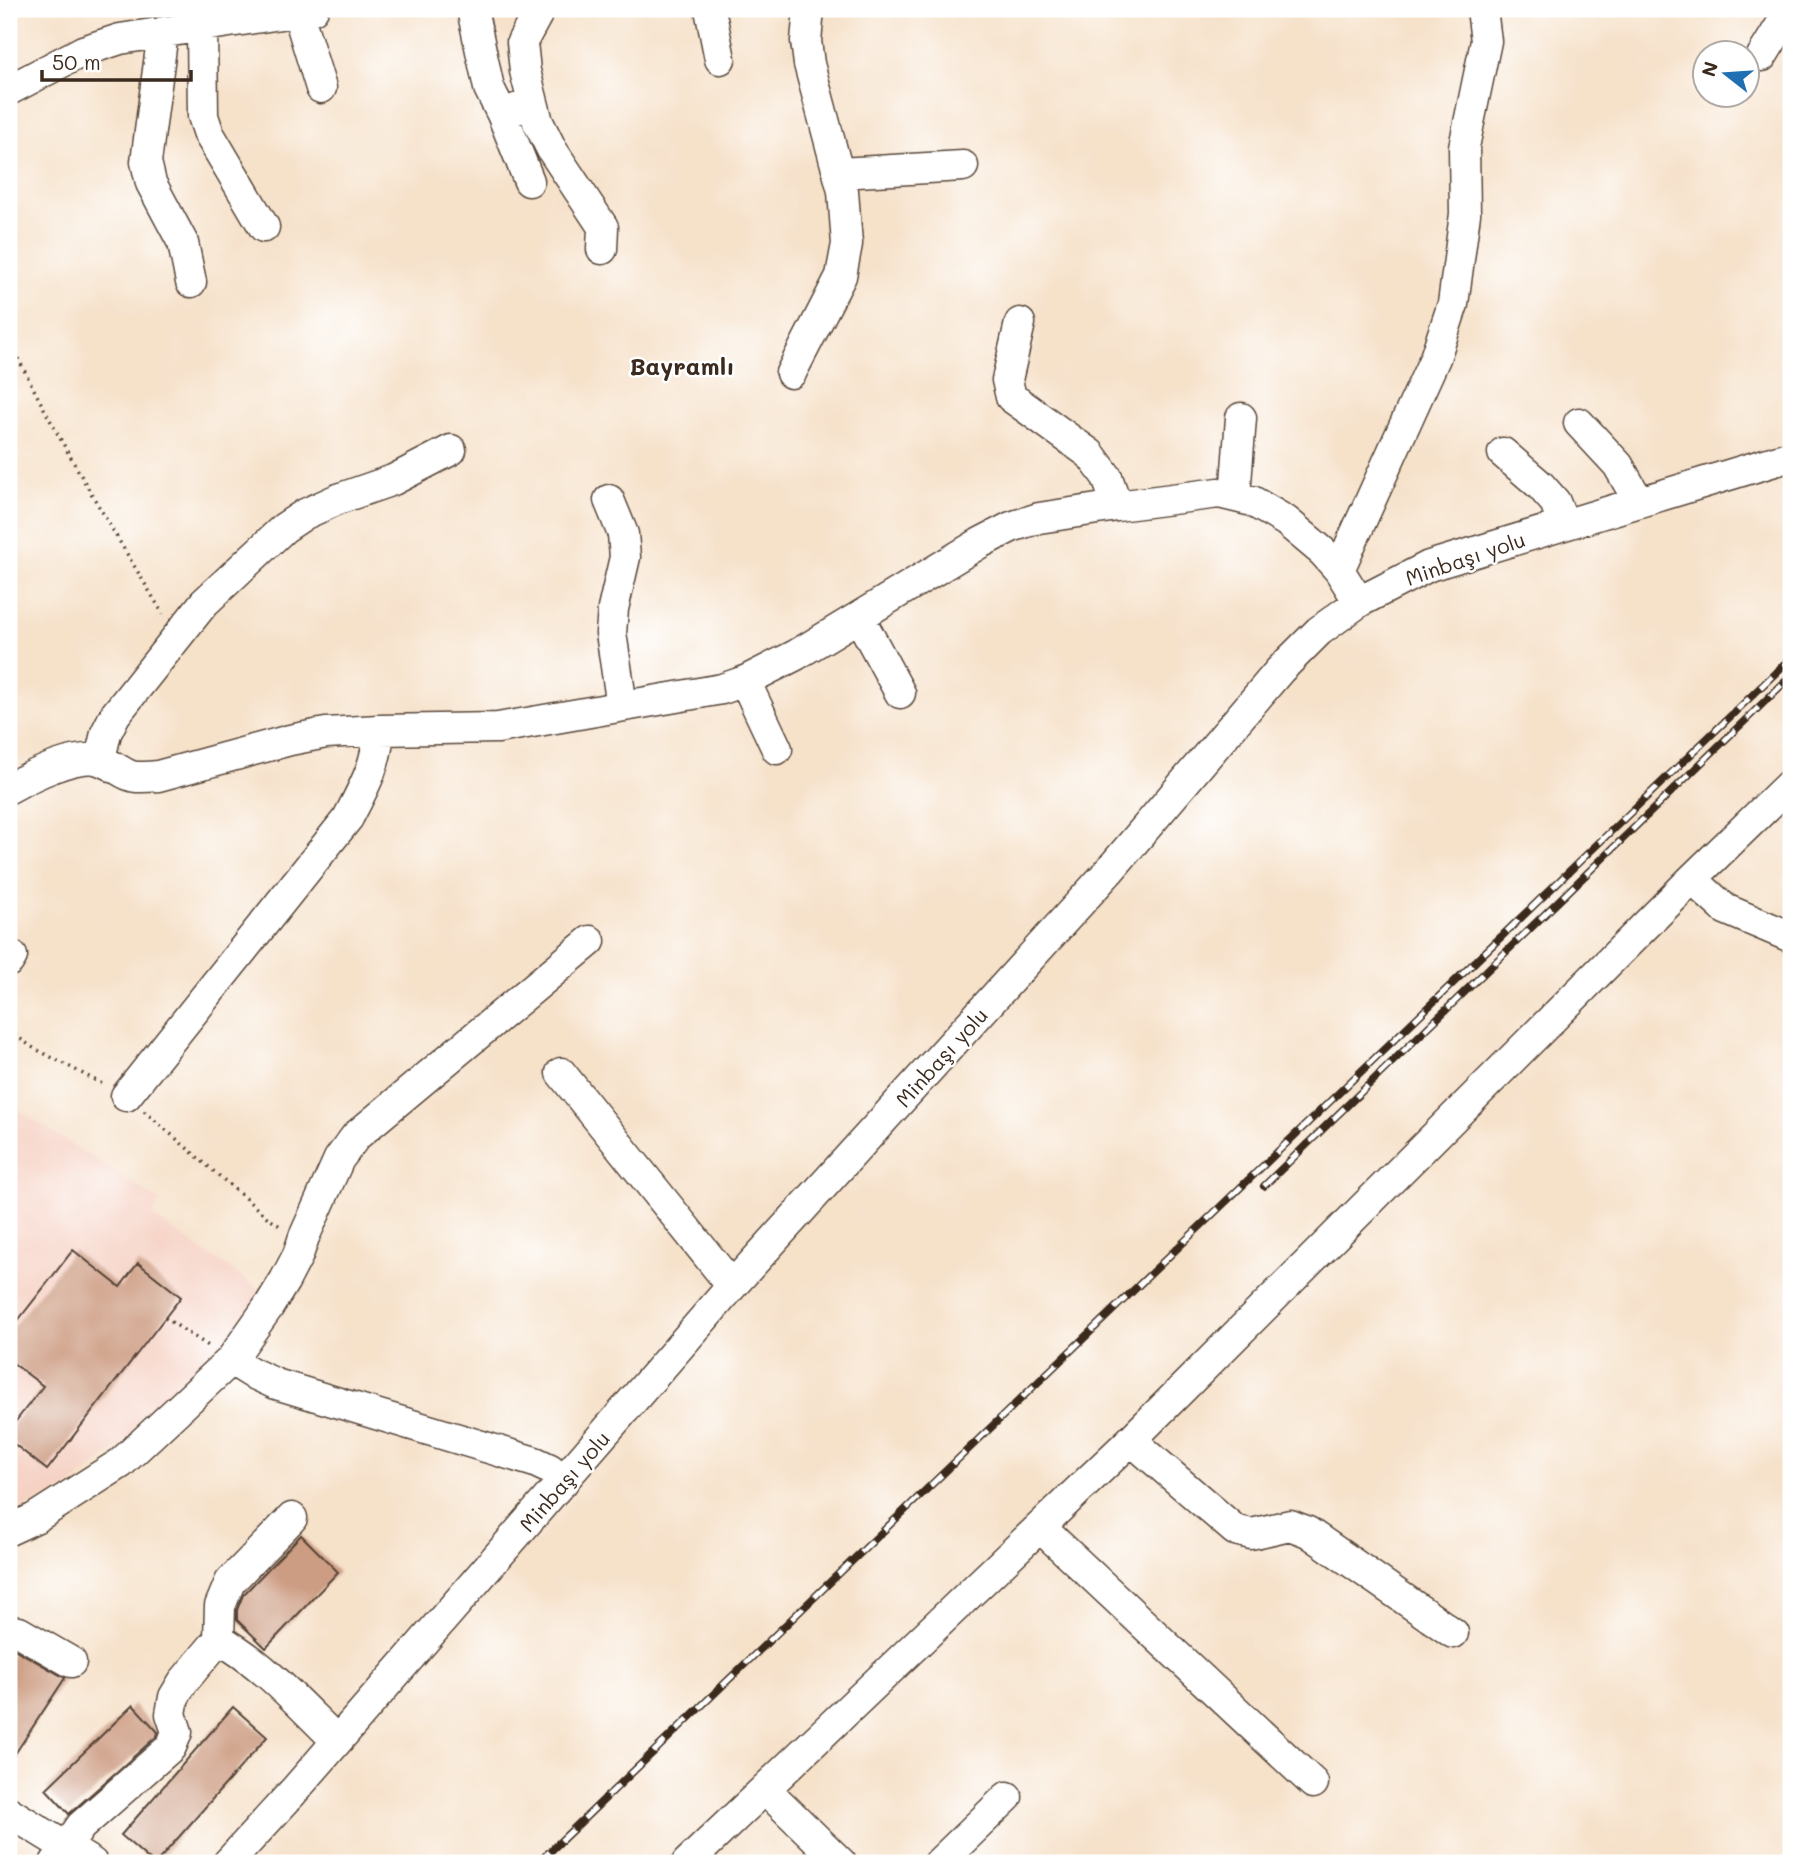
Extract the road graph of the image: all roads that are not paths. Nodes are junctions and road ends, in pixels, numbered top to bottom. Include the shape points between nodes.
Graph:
1 (472, 9) edge
2 (540, 9) edge
3 (710, 9) edge
4 (809, 9) edge
5 (1482, 9) edge
6 (1791, 9) edge
7 (306, 11) edge
8 (202, 27) junction
9 (163, 32) junction
10 (1762, 56) dead end
11 (720, 59) dead end
12 (321, 88) dead end
13 (9, 90) edge
14 (533, 103) junction
15 (502, 114) junction
16 (963, 166) dead end
17 (839, 173) junction
18 (529, 181) dead end
19 (264, 227) dead end
20 (602, 249) dead end
21 (191, 282) dead end
22 (1020, 323) dead end
23 (791, 373) dead end
24 (1241, 418) dead end
25 (1579, 423) dead end
26 (451, 450) dead end
27 (1503, 453) dead end
28 (1791, 456) edge
29 (1235, 496) junction
30 (610, 500) dead end
31 (1639, 502) junction
32 (1117, 506) junction
33 (1563, 525) junction
34 (1339, 570) junction
35 (1359, 602) junction
36 (859, 617) junction
37 (745, 681) junction
38 (900, 693) dead end
39 (622, 706) junction
40 (379, 730) junction
41 (776, 749) dead end
42 (100, 760) junction
43 (1791, 783) edge
44 (9, 786) edge
45 (1692, 879) junction
46 (1791, 937) edge
47 (590, 940) dead end
48 (561, 1073) dead end
49 (126, 1096) road end
50 (732, 1286) junction
51 (231, 1360) junction
52 (1131, 1440) junction
53 (563, 1482) junction
54 (292, 1518) dead end
55 (1041, 1528) junction
56 (9, 1531) edge
57 (9, 1631) edge
58 (1452, 1633) dead end
59 (219, 1639) junction
60 (71, 1662) dead end
61 (337, 1741) junction
62 (1313, 1783) dead end
63 (765, 1789) junction
64 (1007, 1797) dead end
65 (9, 1812) edge
66 (61, 1855) edge
67 (92, 1863) edge
68 (228, 1863) edge
69 (687, 1863) edge
70 (841, 1863) edge
71 (939, 1863) edge

1 - 15 street via 489,88
2 - 14 street via 522,42
3 - 11 street
4 - 17 street via 809,64
5 - 34 street via 1486,41 1464,147 1465,214 1452,304 1435,358
6 - 10 street
7 - 8 street
7 - 12 street
8 - 9 street
8 - 19 street via 203,116
9 - 13 street via 83,51
9 - 21 street via 146,162 151,183 183,243
14 - 15 street
14 - 20 street via 552,150 603,227
15 - 18 street
16 - 17 street
17 - 23 street via 848,244 845,260
22 - 32 street via 1007,380 1011,397 1090,454 1107,477
24 - 29 street
25 - 31 street via 1618,465
26 - 42 street via 393,481 305,514 284,528 204,603 114,715
27 - 33 street via 1555,502
28 - 31 street, Minbaşı yolu
29 - 32 street via 1201,494
29 - 34 street via 1286,521
30 - 39 street via 623,534 625,557 611,633
31 - 33 street, Minbaşı yolu
32 - 36 street via 1011,527
33 - 35 street, Minbaşı yolu via 1429,566
34 - 35 street
35 - 50 street, Minbaşı yolu via 1319,631 1280,670 1110,872
36 - 37 street
36 - 38 street
37 - 39 street via 701,694
37 - 41 street
39 - 40 street via 498,728
40 - 42 street via 290,740 138,778
40 - 49 street via 373,769 348,818
42 - 44 street via 76,760
43 - 45 street
45 - 46 street via 1724,909
45 - 52 street
47 - 51 street via 356,1136 340,1159 285,1280
48 - 50 street
50 - 53 street, Minbaşı yolu
51 - 53 street via 276,1384 535,1462
51 - 56 street via 121,1463
52 - 55 street
52 - 58 street via 1236,1530 1251,1534 1290,1525 1308,1532
53 - 61 street, Minbaşı yolu
54 - 59 street via 230,1582 220,1606
55 - 62 street
55 - 63 street
57 - 60 street via 19,1632
59 - 61 street via 241,1651
59 - 66 street via 174,1697 170,1714 177,1732 171,1746 81,1826
61 - 68 street, Minbaşı yolu
63 - 69 street
63 - 70 street
64 - 71 street
65 - 66 street
66 - 67 street

